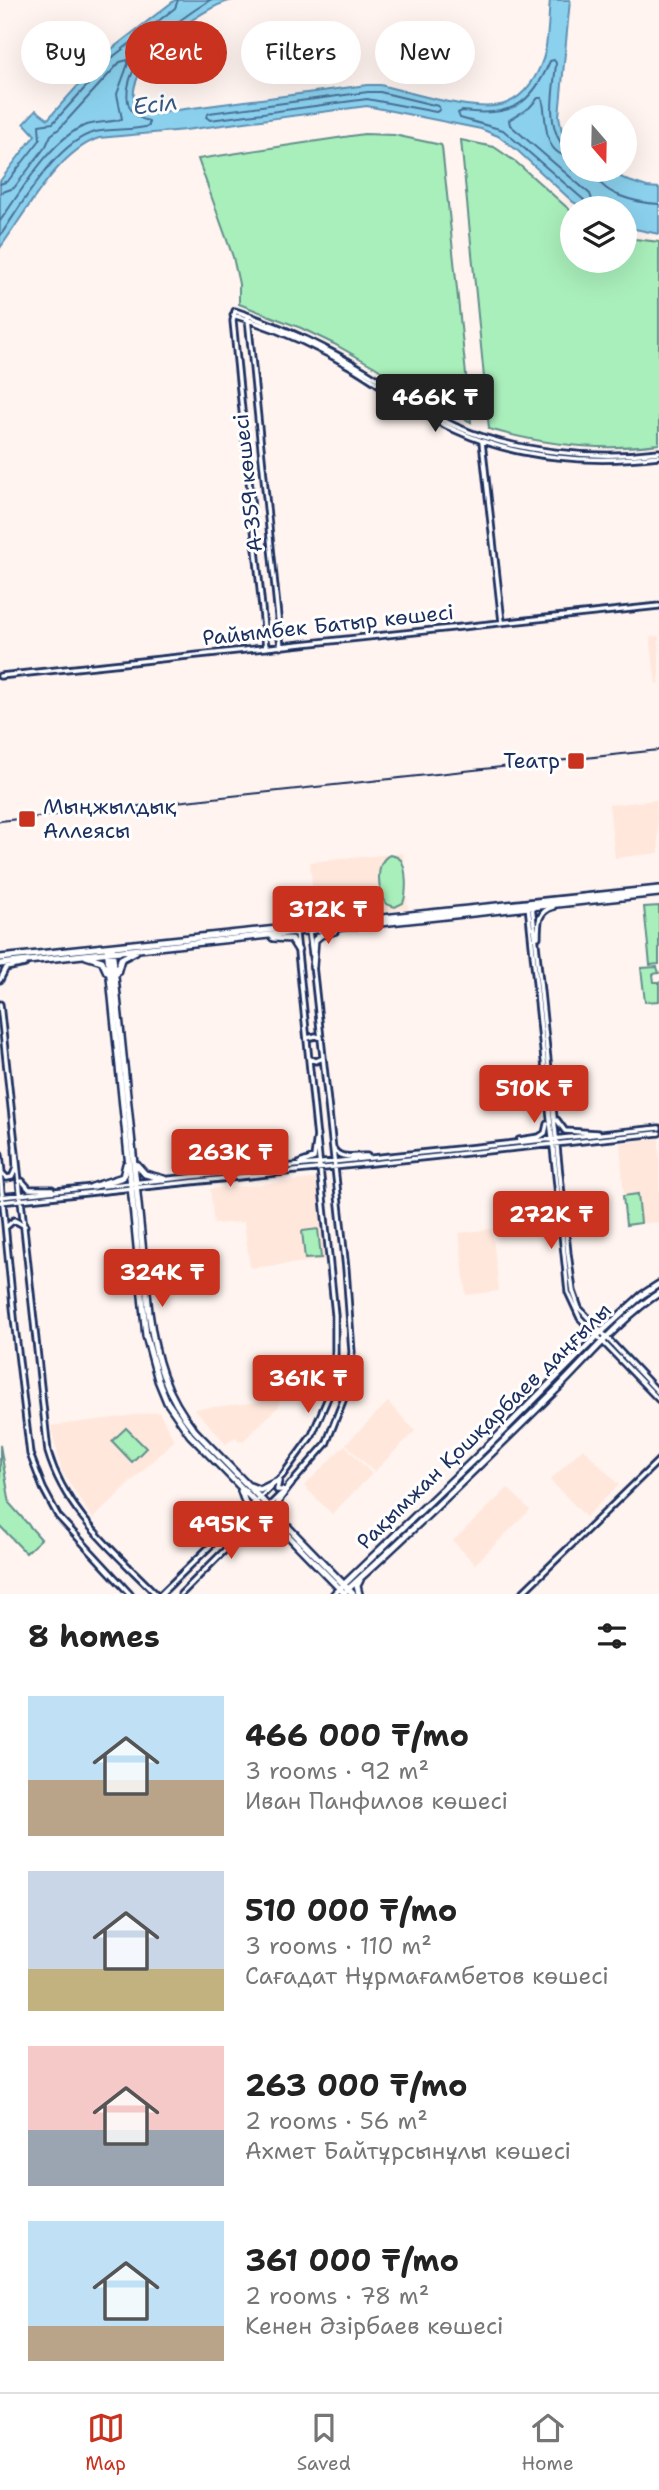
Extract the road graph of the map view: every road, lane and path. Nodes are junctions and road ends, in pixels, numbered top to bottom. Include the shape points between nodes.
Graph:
1 (248, 318) junction
2 (481, 439) junction
3 (659, 454) edge
4 (659, 606) edge
5 (502, 623) junction
6 (281, 647) junction
7 (266, 648) junction
8 (0, 676) edge
9 (659, 891) edge
10 (574, 902) junction
11 (530, 905) junction
12 (345, 927) junction
13 (309, 928) junction
14 (296, 930) junction
15 (256, 937) junction
16 (140, 949) junction
17 (109, 950) junction
18 (298, 950) junction
19 (538, 953) junction
20 (83, 955) junction
21 (35, 960) junction
22 (0, 961) edge
23 (313, 967) junction
24 (112, 978) junction
25 (0, 980) edge
26 (0, 1004) edge
27 (307, 1038) junction
28 (321, 1038) junction
29 (323, 1058) junction
30 (310, 1059) junction
31 (548, 1101) junction
32 (554, 1109) junction
33 (659, 1130) edge
34 (318, 1133) junction
35 (604, 1133) junction
36 (554, 1142) junction
37 (16, 1143) junction
38 (512, 1143) junction
39 (332, 1146) junction
40 (127, 1147) junction
41 (0, 1154) edge
42 (372, 1157) junction
43 (134, 1160) junction
44 (334, 1164) junction
45 (321, 1165) junction
46 (291, 1166) junction
47 (0, 1174) edge
48 (20, 1177) junction
49 (164, 1179) junction
50 (137, 1184) junction
51 (92, 1187) junction
52 (61, 1190) junction
53 (22, 1197) junction
54 (1, 1199) edge
55 (24, 1226) junction
56 (5, 1228) junction
57 (659, 1284) edge
58 (659, 1293) edge
59 (599, 1334) junction
60 (605, 1340) junction
61 (659, 1393) edge
62 (659, 1401) edge
63 (659, 1460) edge
64 (282, 1476) junction
65 (239, 1477) junction
66 (276, 1482) junction
67 (291, 1484) junction
68 (238, 1485) junction
69 (286, 1489) junction
70 (257, 1501) junction
71 (265, 1509) junction
72 (244, 1514) junction
73 (277, 1525) junction
74 (230, 1526) junction
75 (243, 1531) junction
76 (297, 1537) junction
77 (361, 1577) junction
78 (345, 1591) edge
79 (130, 1594) edge
80 (159, 1594) edge
81 (181, 1594) edge
82 (334, 1594) edge
83 (359, 1594) edge
84 (521, 1594) edge

1 - 2 street via 322,350 432,418
1 - 6 street, А-359 көшесі
1 - 7 street via 234,313
2 - 3 street via 562,457 606,460
2 - 5 street
4 - 5 street, Райымбек Батыр көшесі
5 - 6 street, Райымбек Батыр көшесі
6 - 7 street, Райымбек Батыр көшесі
7 - 8 street, Райымбек Батыр көшесі
9 - 10 main road
9 - 11 main road
10 - 11 main road
10 - 19 street via 551,907 540,916
11 - 12 main road
11 - 13 main road
11 - 19 street
11 - 31 street
12 - 13 main road
12 - 23 main road via 316,937
13 - 14 main road
13 - 23 street
14 - 15 main road
14 - 17 main road
14 - 18 street
15 - 16 main road
15 - 18 main road via 287,938
16 - 17 main road
16 - 24 main road via 121,959
17 - 20 main road
17 - 22 main road
17 - 24 main road
18 - 27 street
19 - 32 street
20 - 21 main road
20 - 24 main road via 102,961
21 - 22 main road
21 - 25 street via 6,968
23 - 28 street
24 - 40 main road
24 - 43 main road
26 - 37 street
27 - 28 street
27 - 30 street
28 - 29 street
29 - 30 street
29 - 39 street
30 - 34 street
31 - 36 street
31 - 38 street via 545,1133
32 - 35 street via 565,1131
32 - 36 street
33 - 35 street
33 - 36 street
34 - 45 street
34 - 46 street via 314,1158
35 - 36 street
36 - 38 street
36 - 44 street
36 - 59 street via 568,1292 580,1318
37 - 41 street via 12,1177 2,1173
37 - 48 street
38 - 42 street
39 - 42 street via 341,1156
39 - 44 street
40 - 50 main road
40 - 51 main road via 123,1177
42 - 44 street
43 - 49 main road via 145,1174
43 - 50 main road
44 - 45 street
44 - 67 street via 350,1313 348,1388 326,1444
45 - 46 street
45 - 50 street
45 - 64 street via 335,1364 330,1394 312,1435
46 - 49 street
47 - 54 street
48 - 52 street via 29,1189
48 - 53 street
49 - 50 street
50 - 51 street
50 - 53 street
50 - 65 main road via 152,1335 164,1383 194,1430
50 - 68 main road via 146,1336 158,1381 190,1435
51 - 52 street
52 - 53 street
53 - 54 street
53 - 55 street
54 - 56 street
55 - 56 street via 13,1220
55 - 80 street via 35,1348 53,1469 74,1508
56 - 79 street via 23,1407 37,1475 58,1516
57 - 59 main road, Рақымжан Қошқарбаев даңғылы
58 - 60 main road, Рақымжан Қошқарбаев даңғылы
59 - 60 street
59 - 78 main road, Рақымжан Қошқарбаев даңғылы
60 - 61 street
60 - 62 street
60 - 77 main road, Рақымжан Қошқарбаев даңғылы
63 - 84 street
64 - 66 street
64 - 69 street via 276,1488
65 - 66 main road via 260,1490
65 - 70 main road
66 - 70 street
67 - 69 street
67 - 76 main road via 277,1507
68 - 70 main road
68 - 72 main road via 246,1505
69 - 71 street
70 - 71 main road
70 - 72 street
71 - 73 main road
71 - 75 street
71 - 76 main road
72 - 74 street
73 - 75 main road via 258,1521
73 - 78 main road
74 - 75 street via 244,1519
74 - 80 street
75 - 81 street
76 - 78 main road
77 - 78 main road, Рақымжан Қошқарбаев даңғылы
77 - 83 main road
78 - 82 main road, Рақымжан Қошқарбаев даңғылы

